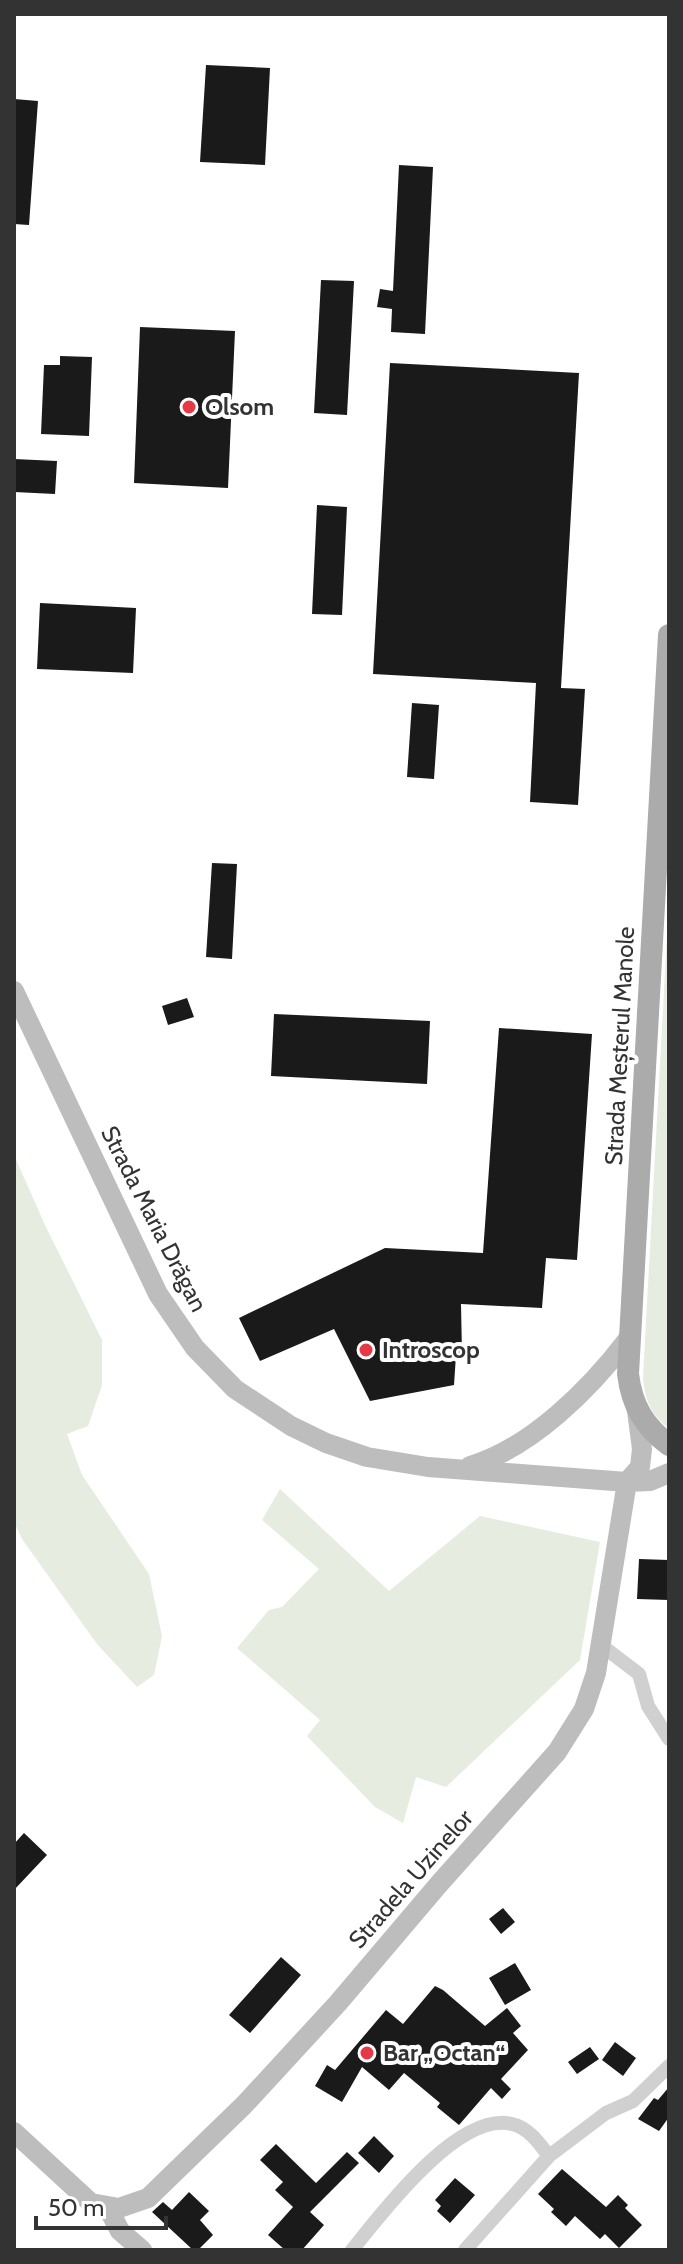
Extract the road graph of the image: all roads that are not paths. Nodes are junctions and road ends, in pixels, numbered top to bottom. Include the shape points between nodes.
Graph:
1 (669, 635) edge
2 (14, 991) edge
3 (628, 1339) junction
4 (637, 1411) junction
5 (669, 1445) edge
6 (458, 1470) junction
7 (669, 1473) edge
8 (627, 1482) junction
9 (601, 1645) junction
10 (669, 1739) edge
11 (669, 2066) edge
12 (14, 2132) edge
13 (549, 2156) junction
14 (100, 2205) junction
15 (142, 2250) edge
16 (352, 2250) edge
17 (465, 2250) edge

1 - 3 main road, Strada Meșterul Manole
2 - 6 main road, Strada Maria Drăgan via 153,1284 195,1348 258,1406 326,1443 397,1463
3 - 4 main road, Strada Meșterul Manole via 628,1374
3 - 6 main road via 592,1381 534,1432 491,1460
4 - 5 main road, Strada Meșterul Manole
4 - 8 main road, Stradela Uzinelor via 640,1467
6 - 8 main road, Strada Maria Drăgan
7 - 8 main road, Strada Maria Drăgan
8 - 9 main road, Stradela Uzinelor
9 - 10 street via 639,1674 648,1706
9 - 14 main road, Stradela Uzinelor via 584,1709 557,1752 338,2003 148,2198 128,2206
11 - 13 street via 633,2101 606,2113
12 - 14 main road
13 - 16 street via 526,2130 512,2124 478,2128 417,2174
13 - 17 street
14 - 15 main road

